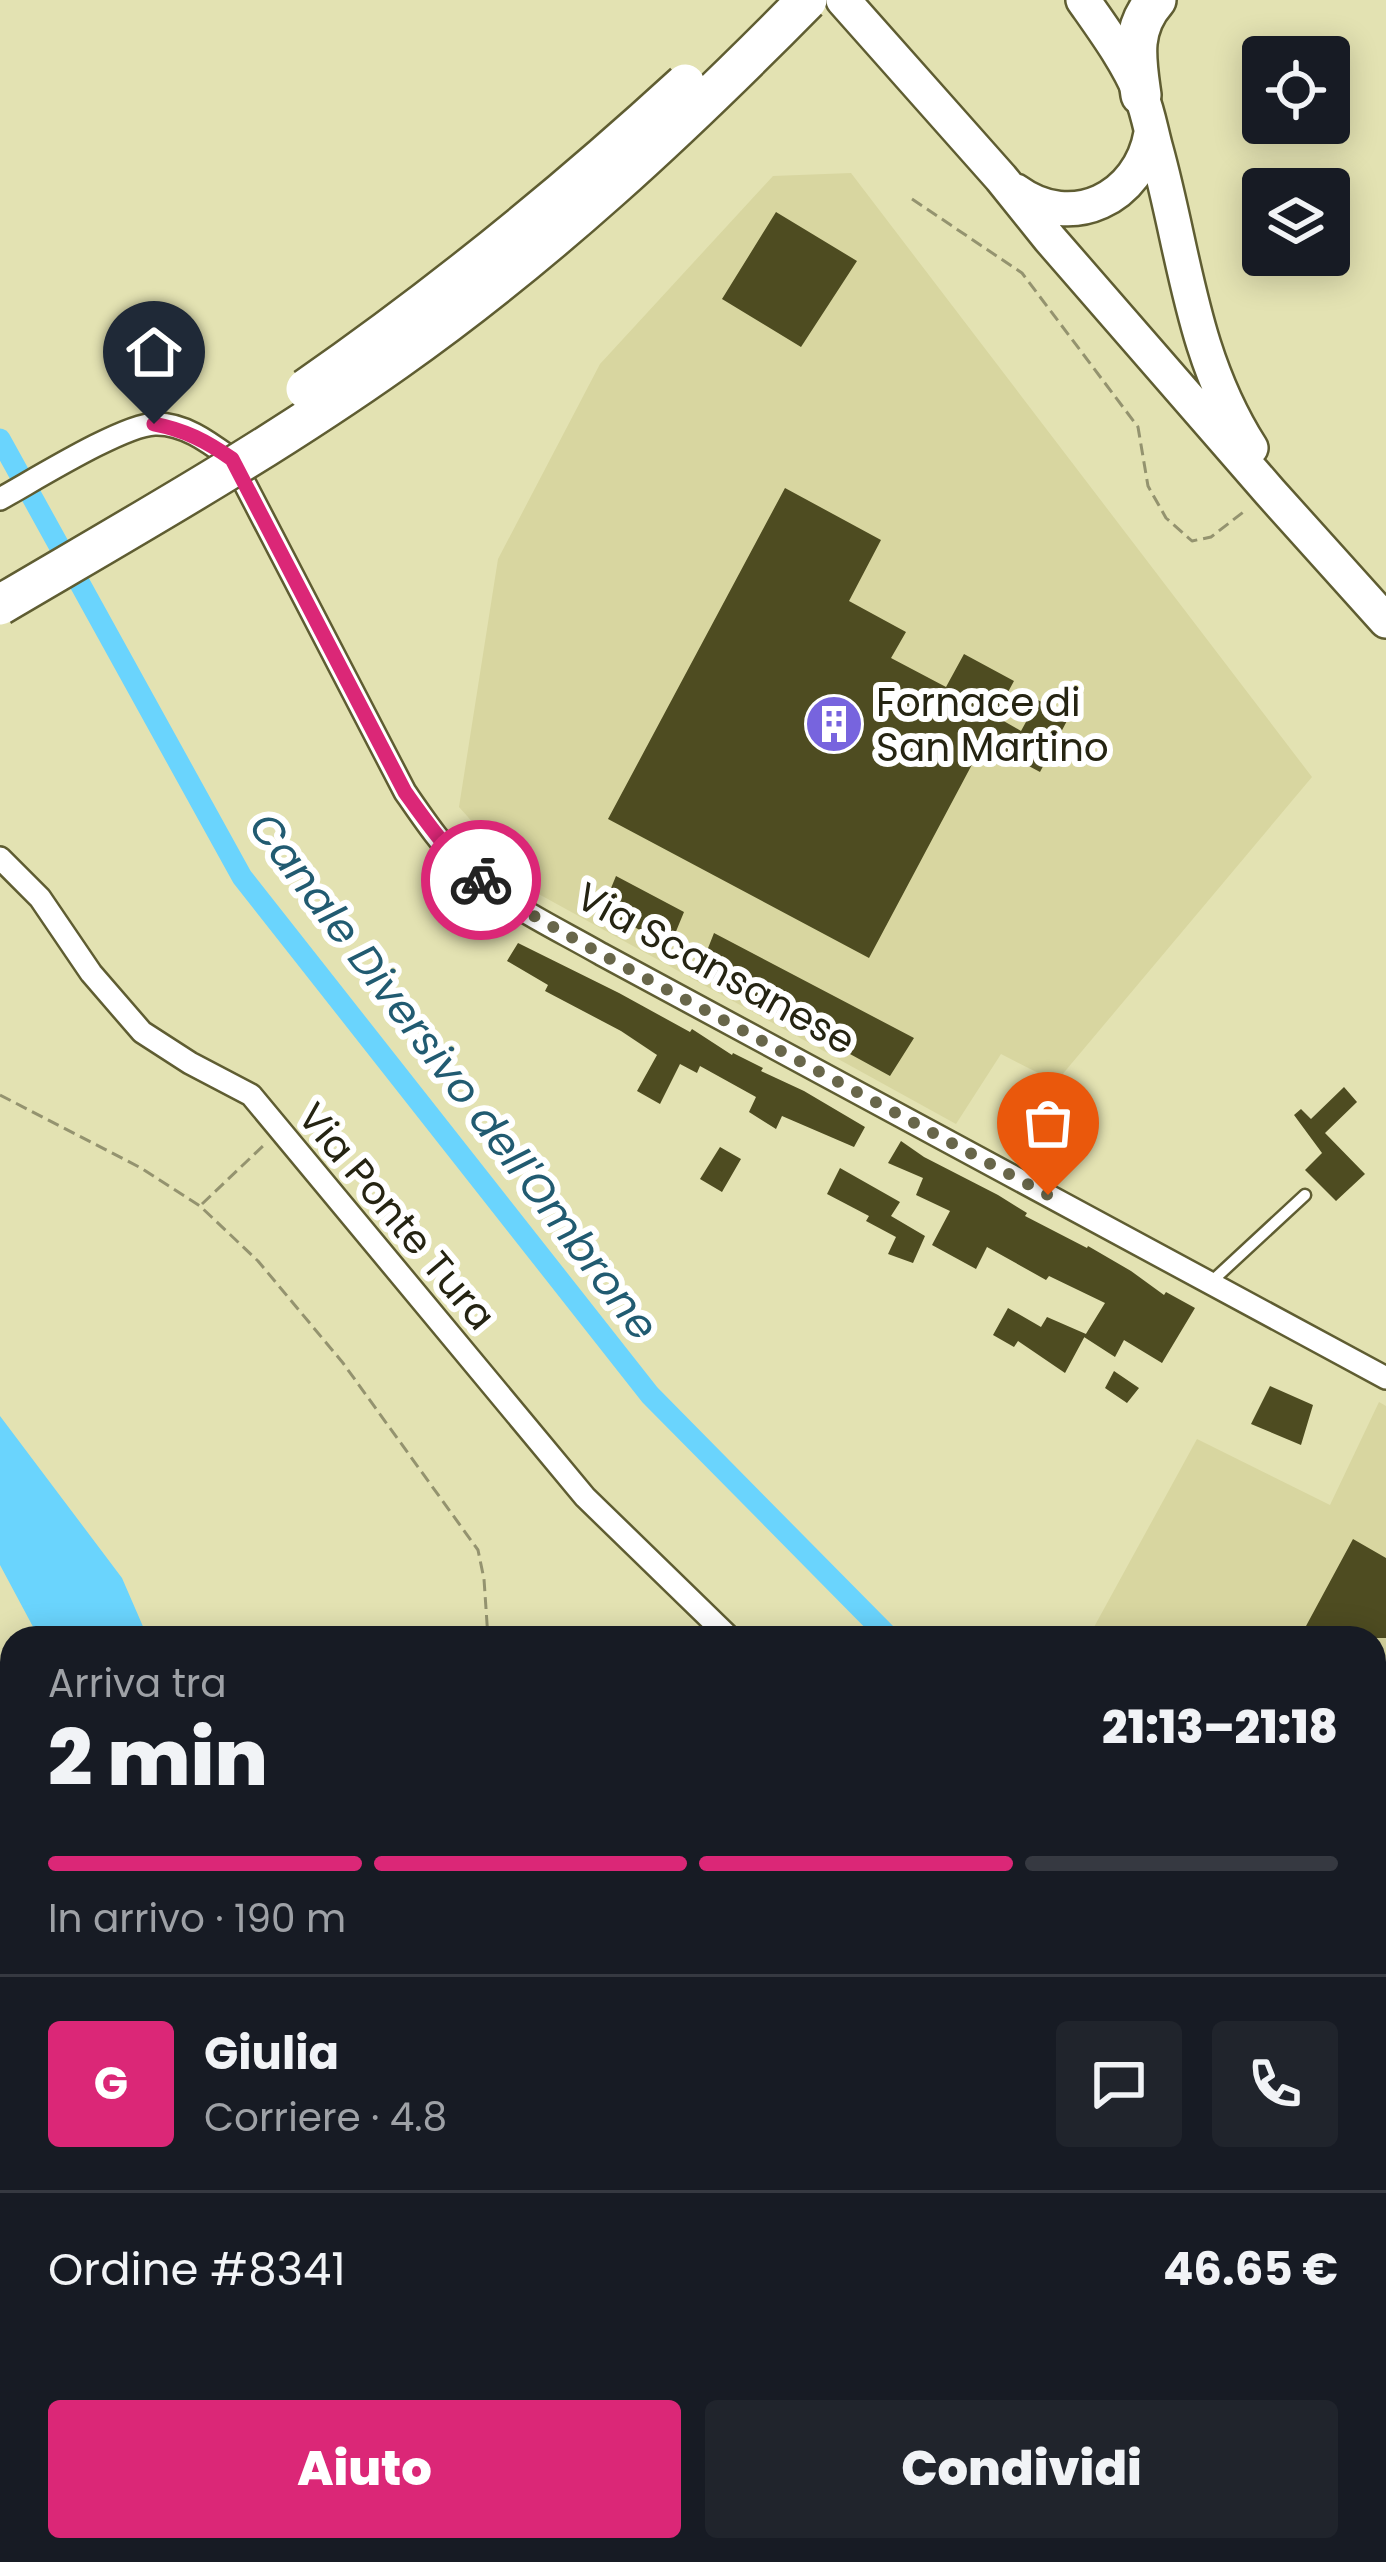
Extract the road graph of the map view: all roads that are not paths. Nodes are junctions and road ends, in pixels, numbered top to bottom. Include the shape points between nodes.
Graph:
1 (770, 0) edge
2 (807, 0) edge
3 (843, 0) edge
4 (1083, 0) edge
5 (1156, 0) edge
6 (1146, 114) junction
7 (1001, 178) junction
8 (0, 499) edge
9 (1282, 504) junction
10 (0, 574) edge
11 (0, 604) edge
12 (1386, 621) edge
13 (0, 858) edge
14 (1305, 1195) dead end
15 (1210, 1283) junction
16 (1386, 1378) edge
17 (718, 1626) edge

1 - 10 highway, bridge via 551,203 382,336 250,427
2 - 11 highway, bridge via 639,164 414,347 263,450
3 - 7 main road
4 - 6 main road
5 - 6 highway via 1134,49
6 - 7 main road via 1144,160 1106,200 1050,207
6 - 9 main road via 1201,344
7 - 9 main road
8 - 15 street, Via Scansanese via 126,431 154,424 204,439 232,459 405,792 465,867 511,903
9 - 12 main road
13 - 17 street, Via Ponte Tura via 142,1032 251,1095 586,1497
14 - 15 lane
15 - 16 street, Via Scansanese

